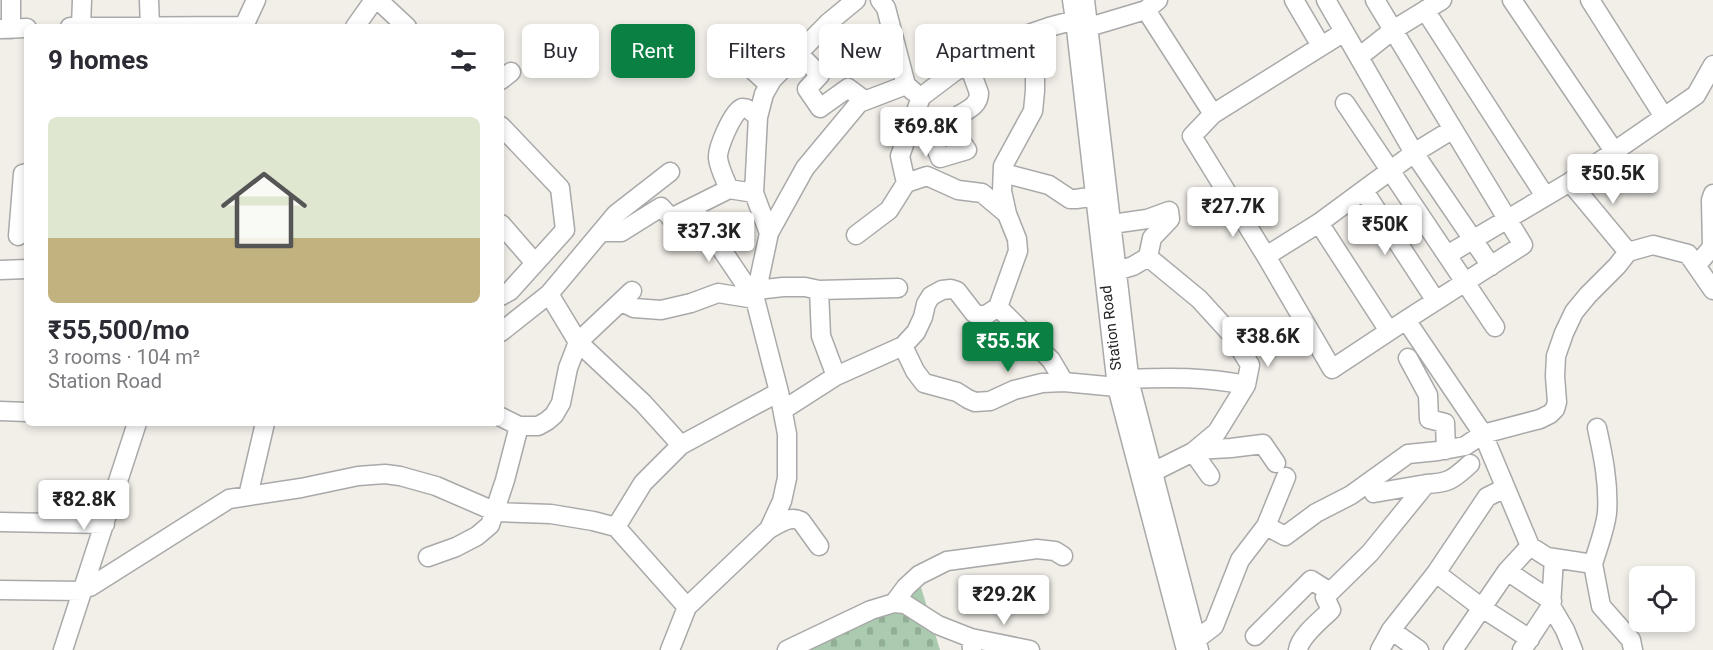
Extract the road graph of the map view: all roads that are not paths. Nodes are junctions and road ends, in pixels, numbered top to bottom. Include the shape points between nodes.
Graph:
1 (10, 0) edge
2 (82, 0) edge
3 (149, 0) edge
4 (256, 0) edge
5 (376, 0) edge
6 (856, 0) edge
7 (880, 0) edge
8 (1072, 0) edge
9 (1085, 0) edge
10 (1294, 0) edge
11 (1326, 0) edge
12 (1375, 0) edge
13 (1442, 0) edge
14 (1512, 0) edge
15 (1590, 0) edge
16 (1152, 5) edge
17 (1425, 10) junction
18 (1082, 23) junction
19 (81, 24) edge
20 (150, 24) edge
21 (245, 24) edge
22 (357, 24) edge
23 (404, 24) edge
24 (13, 28) edge
25 (1056, 28) edge
26 (1393, 30) junction
27 (1344, 32) junction
28 (807, 45) edge
29 (1321, 46) junction
30 (1359, 57) junction
31 (807, 62) edge
32 (1713, 65) edge
33 (761, 78) edge
34 (774, 78) edge
35 (947, 78) edge
36 (973, 78) edge
37 (1035, 78) edge
38 (769, 85) junction
39 (906, 85) junction
40 (864, 100) junction
41 (1345, 103) dead end
42 (918, 105) junction
43 (1213, 114) junction
44 (758, 117) junction
45 (1664, 117) junction
46 (1453, 129) junction
47 (504, 135) edge
48 (1614, 151) junction
49 (1414, 153) junction
50 (670, 172) dead end
51 (1390, 172) junction
52 (1003, 173) junction
53 (24, 174) edge
54 (1570, 182) junction
55 (906, 183) junction
56 (729, 189) junction
57 (1364, 191) junction
58 (754, 193) junction
59 (1096, 196) junction
60 (1545, 196) junction
61 (1712, 203) edge
62 (693, 207) junction
63 (1007, 214) junction
64 (1507, 218) junction
65 (1319, 223) junction
66 (1112, 225) junction
67 (504, 227) edge
68 (601, 232) junction
69 (769, 233) junction
70 (856, 235) dead end
71 (18, 236) dead end
72 (1472, 238) junction
73 (1628, 252) junction
74 (1447, 255) junction
75 (1266, 256) junction
76 (1148, 257) junction
77 (535, 263) junction
78 (1696, 265) junction
79 (1491, 266) junction
80 (24, 269) edge
81 (0, 270) edge
82 (1117, 271) junction
83 (1465, 282) junction
84 (898, 288) dead end
85 (819, 290) junction
86 (1713, 290) edge
87 (504, 294) edge
88 (549, 294) junction
89 (756, 294) junction
90 (1436, 301) junction
91 (998, 307) junction
92 (1406, 320) junction
93 (1495, 327) dead end
94 (504, 330) edge
95 (1389, 331) junction
96 (578, 342) junction
97 (903, 346) junction
98 (1408, 358) dead end
99 (837, 375) junction
100 (1064, 382) junction
101 (1123, 383) junction
102 (1246, 385) junction
103 (781, 401) junction
104 (0, 411) edge
105 (24, 412) edge
106 (504, 418) edge
107 (136, 426) edge
108 (264, 426) edge
109 (519, 426) junction
110 (1597, 428) dead end
111 (1483, 434) junction
112 (681, 445) junction
113 (1446, 450) junction
114 (1194, 451) junction
115 (1470, 464) dead end
116 (1153, 472) junction
117 (1210, 476) dead end
118 (1368, 483) junction
119 (1426, 484) junction
120 (1505, 488) junction
121 (248, 496) junction
122 (496, 512) junction
123 (0, 522) edge
124 (105, 524) junction
125 (1266, 526) junction
126 (616, 527) junction
127 (769, 530) junction
128 (819, 546) dead end
129 (1530, 546) junction
130 (1064, 556) dead end
131 (428, 558) dead end
132 (1554, 558) junction
133 (1593, 564) junction
134 (1508, 571) junction
135 (1436, 573) junction
136 (84, 589) junction
137 (0, 590) edge
138 (1330, 592) junction
139 (894, 603) junction
140 (1551, 603) junction
141 (687, 606) junction
142 (1482, 608) junction
143 (1391, 630) junction
144 (1255, 636) dead end
145 (972, 644) edge
146 (1526, 644) edge
147 (1194, 646) edge
148 (63, 650) edge
149 (670, 650) edge
150 (787, 650) edge
151 (1029, 650) edge
152 (1298, 650) edge
153 (1380, 650) edge
154 (1419, 650) edge
155 (1454, 650) edge
156 (1573, 650) edge
157 (1633, 650) edge

1 - 24 street
2 - 19 street
3 - 20 street
4 - 21 street
5 - 22 street
5 - 23 street
6 - 28 street
7 - 39 street via 886,8
8 - 18 street, Station Road
9 - 18 street, Station Road
10 - 29 street
11 - 27 street
12 - 26 street
13 - 17 street
14 - 48 street
15 - 45 street
16 - 18 street
16 - 43 street
17 - 26 street
17 - 60 street
18 - 25 street
18 - 59 street, Station Road
18 - 66 street, Station Road
26 - 30 street
26 - 46 street
27 - 29 street
27 - 30 street
29 - 43 street
30 - 49 street
31 - 40 street via 820,75 807,89 820,108 848,88
32 - 45 street via 1696,95
33 - 38 street
34 - 38 street
35 - 42 street
36 - 42 street via 979,98 956,117 953,129 968,150 940,158
37 - 52 street via 1033,111 1003,166
38 - 44 street
39 - 40 street
39 - 42 street
40 - 69 street via 805,168
41 - 51 street
42 - 55 street via 900,156
43 - 75 street via 1191,136
44 - 56 street via 741,108 726,131 718,159
44 - 58 street
45 - 48 street
46 - 49 street
46 - 64 street
47 - 77 street via 560,188 565,230
48 - 54 street
49 - 51 street
49 - 72 street
50 - 68 street via 616,214
51 - 57 street
51 - 74 street
52 - 59 street via 1049,185 1070,199
52 - 63 street
53 - 71 street
54 - 60 street
54 - 73 street
55 - 63 street via 927,176 958,190 982,193
55 - 70 street via 889,210
56 - 58 street
56 - 62 street
57 - 65 street
57 - 90 street
58 - 69 street
59 - 101 street, Station Road
60 - 64 street
61 - 78 street via 1712,247
62 - 68 street via 672,218 661,207 621,232
62 - 89 street
63 - 91 street via 1018,251
64 - 72 street
64 - 79 street via 1523,245
65 - 75 street
65 - 95 street
66 - 76 street via 1169,211 1170,219 1152,238
66 - 82 street, Station Road
67 - 77 street
68 - 88 street
69 - 89 street
72 - 74 street
72 - 79 street
73 - 78 street via 1653,245 1683,251
73 - 111 street via 1574,312 1564,333 1556,356 1554,409 1540,419
74 - 83 street
75 - 95 street via 1332,369
76 - 82 street
76 - 102 street via 1199,299 1231,334 1250,365
77 - 87 street
78 - 86 street
79 - 83 street
80 - 81 street
82 - 101 street, Station Road
83 - 90 street
83 - 93 street
84 - 85 street
85 - 89 street via 783,287
85 - 99 street via 821,336
88 - 94 street
88 - 96 street
89 - 96 street via 718,293 661,310 634,308 627,296
89 - 103 street
90 - 92 street
91 - 97 street via 978,315 957,291 942,290 931,296 916,332
91 - 100 street via 1051,360
92 - 95 street
92 - 111 street
96 - 109 street via 554,415 537,426
96 - 112 street
97 - 99 street
97 - 100 street via 924,383 957,392 975,402 1030,386
98 - 113 street via 1428,395 1429,419 1446,423
99 - 103 street
100 - 101 street
101 - 102 street via 1189,377
101 - 116 street, Station Road
101 - 147 street, Station Road
102 - 114 street via 1217,432
103 - 112 street
103 - 127 street via 788,434 788,478
104 - 105 street
106 - 109 street
107 - 124 street
108 - 121 street
109 - 122 street
110 - 133 street via 1607,494 1606,516
111 - 113 street via 1465,446
111 - 120 street
112 - 126 street via 643,483
113 - 118 street via 1408,454
114 - 116 street
114 - 117 street
114 - 125 street via 1263,444 1281,470
115 - 119 street via 1452,480
116 - 147 street, Station Road
118 - 119 street via 1374,493
118 - 125 street via 1285,536
119 - 138 street via 1370,552
120 - 129 street
120 - 135 street via 1487,497
121 - 122 street via 385,474 436,486
121 - 136 street via 230,499
122 - 126 street via 551,514
122 - 131 street via 490,525 477,536
123 - 124 street
124 - 136 street
125 - 147 street via 1240,560 1214,626
126 - 141 street
127 - 128 street via 797,519
127 - 141 street
129 - 132 street
129 - 134 street
130 - 139 street via 1037,549 947,561 919,575
132 - 133 street
132 - 140 street
133 - 157 street via 1601,606 1631,640
134 - 140 street
134 - 142 street
135 - 142 street
135 - 143 street
136 - 137 street
136 - 148 street
138 - 144 street via 1311,580
138 - 152 street via 1325,597 1331,610 1313,626
139 - 145 street via 905,604
139 - 150 street
140 - 146 street
140 - 156 street
141 - 149 street
142 - 146 street
142 - 155 street
143 - 153 street
143 - 154 street
145 - 151 street

